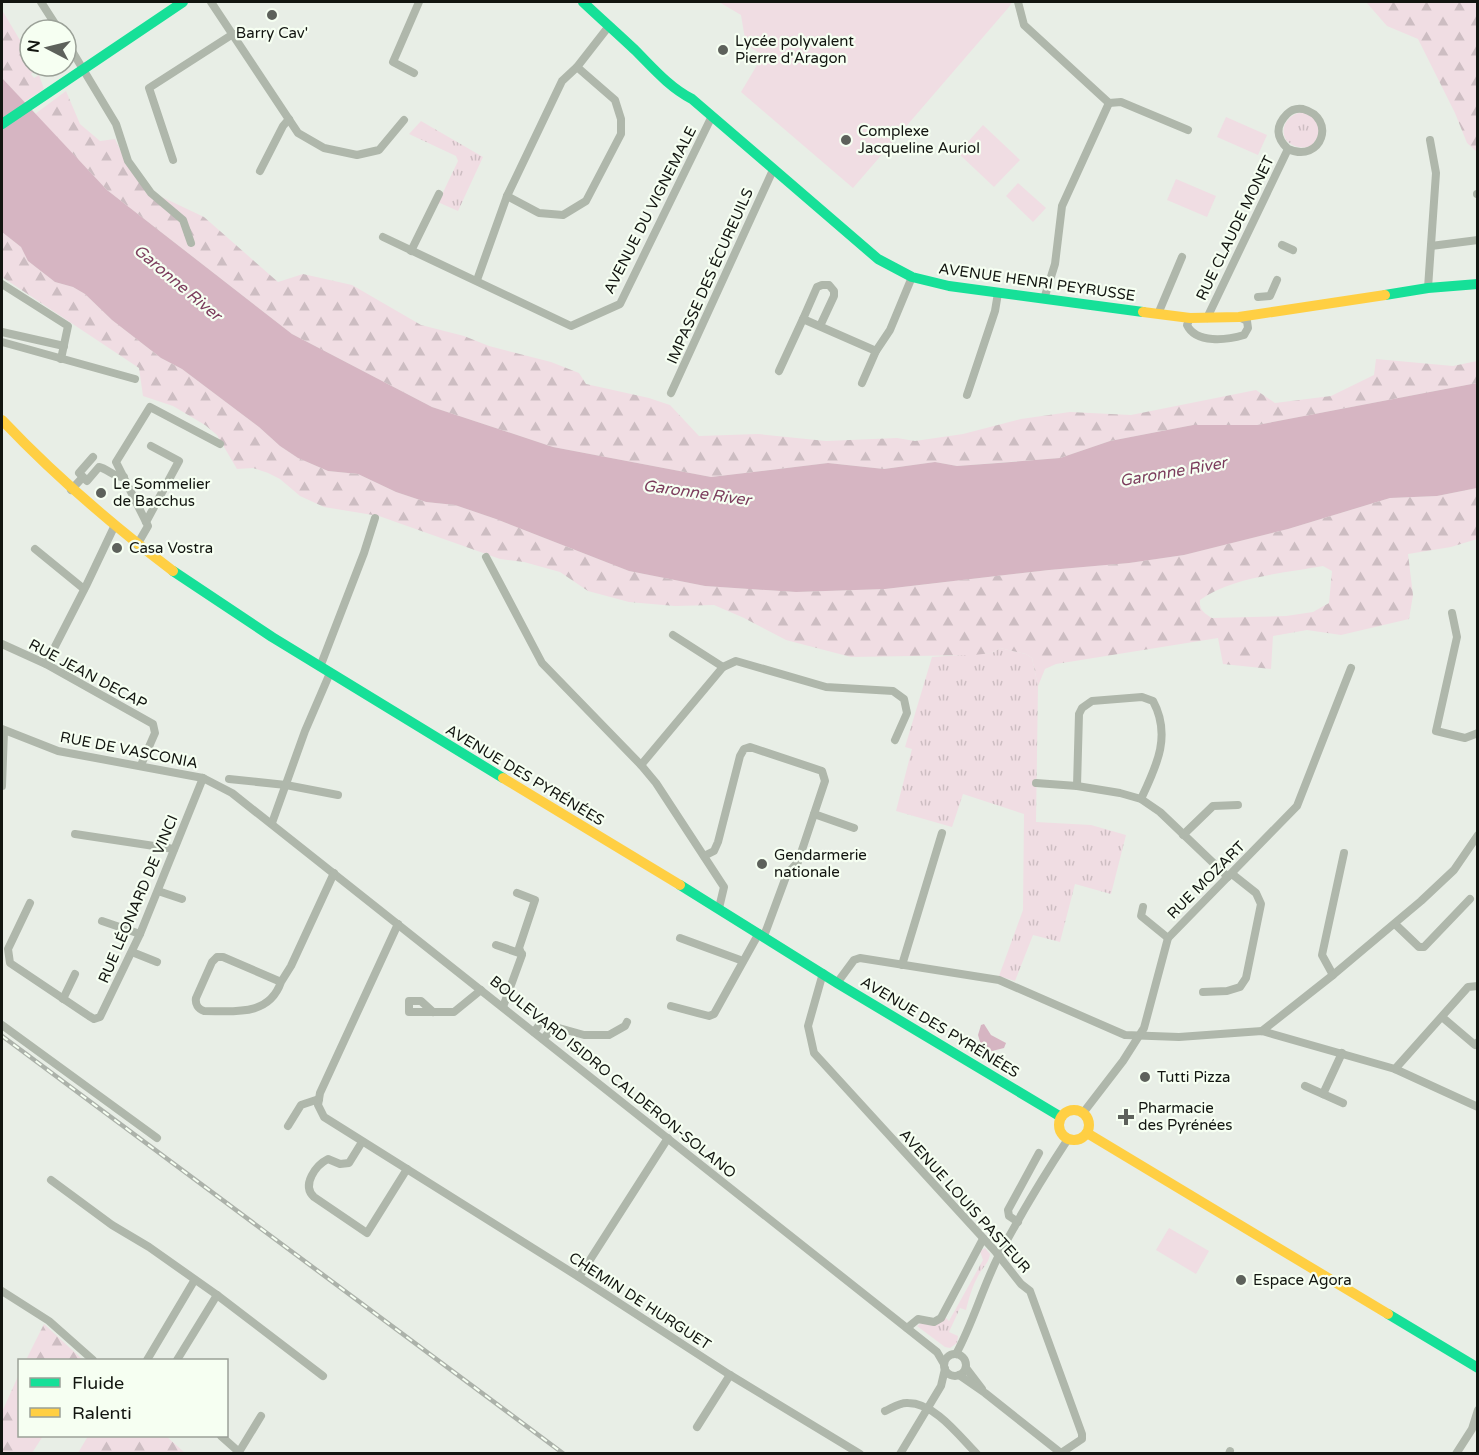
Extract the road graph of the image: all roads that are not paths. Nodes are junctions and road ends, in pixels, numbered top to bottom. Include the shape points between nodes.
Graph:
1 (41, 2) edge
2 (183, 2) edge
3 (211, 2) edge
4 (419, 2) edge
5 (573, 2) edge
6 (583, 2) edge
7 (1018, 2) edge
8 (51, 18) edge
9 (606, 23) junction
10 (233, 34) junction
11 (78, 61) edge
12 (577, 67) junction
13 (83, 69) junction
14 (414, 73) dead end
15 (1109, 103) junction
16 (712, 116) junction
17 (289, 119) junction
18 (404, 120) dead end
19 (2, 124) edge
20 (1188, 130) dead end
21 (1430, 140) dead end
22 (1288, 149) junction
23 (173, 159) dead end
24 (773, 170) junction
25 (260, 171) dead end
26 (439, 194) dead end
27 (507, 196) junction
28 (383, 237) dead end
29 (1478, 240) edge
30 (190, 243) dead end
31 (1282, 245) dead end
32 (1431, 246) junction
33 (1293, 250) dead end
34 (411, 251) junction
35 (1182, 257) dead end
36 (912, 277) junction
37 (477, 280) junction
38 (1277, 280) dead end
39 (2, 284) edge
40 (1478, 284) edge
41 (1428, 288) junction
42 (998, 293) junction
43 (1044, 299) junction
44 (1158, 314) junction
45 (1259, 315) junction
46 (1239, 317) junction
47 (1190, 318) junction
48 (1207, 318) junction
49 (803, 319) junction
50 (820, 326) junction
51 (2, 332) edge
52 (2, 342) edge
53 (64, 346) junction
54 (876, 351) junction
55 (61, 359) junction
56 (779, 371) dead end
57 (135, 379) dead end
58 (862, 383) dead end
59 (671, 393) dead end
60 (967, 395) dead end
61 (2, 420) edge
62 (220, 444) dead end
63 (152, 446) dead end
64 (93, 457) dead end
65 (83, 477) junction
66 (124, 477) junction
67 (71, 490) junction
68 (375, 518) dead end
69 (146, 522) junction
70 (114, 527) junction
71 (137, 545) junction
72 (35, 549) dead end
73 (486, 557) dead end
74 (84, 589) junction
75 (1452, 614) dead end
76 (673, 635) dead end
77 (2, 644) edge
78 (45, 664) junction
79 (320, 667) junction
80 (723, 667) junction
81 (1351, 668) dead end
82 (330, 673) junction
83 (3, 730) edge
84 (1478, 734) edge
85 (895, 740) dead end
86 (141, 765) junction
87 (641, 765) junction
88 (203, 778) junction
89 (229, 779) dead end
90 (1036, 783) dead end
91 (286, 785) junction
92 (2, 786) edge
93 (1077, 786) junction
94 (338, 795) dead end
95 (1141, 799) junction
96 (1238, 805) dead end
97 (814, 814) junction
98 (272, 823) junction
99 (854, 828) dead end
100 (942, 833) dead end
101 (75, 834) dead end
102 (1183, 835) junction
103 (1478, 835) edge
104 (174, 849) junction
105 (1344, 853) dead end
106 (704, 856) junction
107 (334, 873) junction
108 (1230, 875) junction
109 (158, 891) junction
110 (517, 893) dead end
111 (182, 899) dead end
112 (1470, 899) dead end
113 (30, 903) dead end
114 (1143, 907) dead end
115 (719, 908) junction
116 (102, 921) dead end
117 (398, 924) junction
118 (1395, 924) junction
119 (140, 934) junction
120 (762, 934) junction
121 (680, 938) dead end
122 (1168, 938) junction
123 (496, 945) dead end
124 (132, 951) junction
125 (522, 954) junction
126 (743, 961) junction
127 (157, 962) dead end
128 (902, 965) junction
129 (823, 973) junction
130 (75, 974) dead end
131 (1333, 975) junction
132 (281, 982) junction
133 (837, 983) junction
134 (1478, 986) edge
135 (481, 990) junction
136 (1203, 992) dead end
137 (63, 999) junction
138 (671, 1005) dead end
139 (503, 1007) junction
140 (433, 1012) dead end
141 (1442, 1017) junction
142 (542, 1021) dead end
143 (627, 1022) dead end
144 (2, 1025) edge
145 (1263, 1030) junction
146 (534, 1032) junction
147 (1137, 1037) junction
148 (543, 1039) junction
149 (1478, 1042) edge
150 (1341, 1053) junction
151 (1395, 1069) junction
152 (1305, 1086) dead end
153 (1323, 1094) junction
154 (319, 1102) junction
155 (1343, 1103) dead end
156 (1478, 1107) edge
157 (1083, 1113) junction
158 (1061, 1117) junction
159 (288, 1126) dead end
160 (1087, 1133) junction
161 (157, 1138) dead end
162 (668, 1138) junction
163 (1068, 1138) junction
164 (362, 1142) junction
165 (1039, 1153) dead end
166 (407, 1169) junction
167 (51, 1180) dead end
168 (1018, 1222) junction
169 (983, 1239) junction
170 (999, 1256) junction
171 (579, 1277) junction
172 (194, 1281) junction
173 (2, 1294) edge
174 (217, 1295) junction
175 (907, 1328) junction
176 (937, 1352) junction
177 (956, 1356) junction
178 (92, 1359) edge
179 (148, 1359) edge
180 (178, 1359) edge
181 (945, 1366) junction
182 (966, 1368) junction
183 (1478, 1368) edge
184 (730, 1375) junction
185 (323, 1376) dead end
186 (956, 1376) junction
187 (941, 1386) junction
188 (985, 1393) junction
189 (927, 1409) junction
190 (1478, 1410) edge
191 (885, 1411) dead end
192 (261, 1416) dead end
193 (697, 1427) dead end
194 (222, 1437) edge
195 (1061, 1453) edge
196 (860, 1454) edge
197 (900, 1454) edge
198 (977, 1454) edge
199 (1456, 1454) edge

1 - 8 street
2 - 13 main road
3 - 10 street
4 - 14 street via 393,62
5 - 9 main road, AVENUE HENRI PEYRUSSE
6 - 9 main road, AVENUE HENRI PEYRUSSE
7 - 15 street via 1024,25
9 - 12 street
9 - 16 main road, AVENUE HENRI PEYRUSSE
10 - 17 street
10 - 23 street via 149,88
11 - 13 street
12 - 27 street via 562,81
12 - 27 street via 615,100 621,119 621,134 586,201 563,215 539,213
13 - 19 main road
13 - 30 street via 116,124 128,161 151,193 183,220
15 - 20 street via 1121,102
15 - 43 street via 1062,206 1055,264
16 - 24 main road, AVENUE HENRI PEYRUSSE
16 - 37 street, AVENUE DU VIGNEMALE via 620,304 571,326
17 - 18 street via 298,133 324,148 357,155 379,150
17 - 25 street
21 - 32 street via 1436,173
22 - 22 street, RUE CLAUDE MONET via 1278,134 1280,121 1300,108 1314,113 1322,125 1321,139 1312,150 1298,153
22 - 48 street, RUE CLAUDE MONET
24 - 36 main road, AVENUE HENRI PEYRUSSE via 879,259
24 - 59 street, IMPASSE DES ÉCUREUILS
26 - 34 street
27 - 37 street
28 - 34 street, AVENUE DU VIGNEMALE
29 - 32 street
31 - 33 street
32 - 41 street
34 - 37 street, AVENUE DU VIGNEMALE
35 - 44 street
36 - 42 main road, AVENUE HENRI PEYRUSSE
36 - 54 street via 890,330
38 - 45 street via 1270,296 1258,295
39 - 53 street via 68,326
40 - 41 main road, AVENUE HENRI PEYRUSSE
41 - 45 main road, AVENUE HENRI PEYRUSSE
42 - 43 main road, AVENUE HENRI PEYRUSSE
42 - 60 street
43 - 44 main road, AVENUE HENRI PEYRUSSE
44 - 47 main road, AVENUE HENRI PEYRUSSE
45 - 46 main road, AVENUE HENRI PEYRUSSE
46 - 47 street via 1247,321 1244,335 1222,339 1190,332
46 - 48 main road, AVENUE HENRI PEYRUSSE
47 - 48 main road, AVENUE HENRI PEYRUSSE
49 - 50 street
49 - 50 street via 817,288 829,285 834,296
49 - 56 street
50 - 54 street
51 - 53 street
52 - 55 street
53 - 55 street
54 - 58 street
55 - 57 street
61 - 67 main road, AVENUE DES PYRÉNÉES
62 - 66 street via 150,407 116,462
63 - 69 street via 179,461
64 - 65 street via 79,473
65 - 66 street via 87,481 99,468
65 - 67 street
66 - 69 street
67 - 70 main road, AVENUE DES PYRÉNÉES
68 - 79 street
69 - 71 street via 148,526
70 - 71 main road, AVENUE DES PYRÉNÉES
70 - 74 street
71 - 79 main road, AVENUE DES PYRÉNÉES
72 - 74 street
73 - 87 street via 542,663
74 - 78 street
75 - 84 street via 1456,637 1436,731 1465,738
76 - 80 street
77 - 78 street, RUE JEAN DECAP
78 - 86 street, RUE JEAN DECAP via 153,724 155,733
79 - 82 main road, AVENUE DES PYRÉNÉES
80 - 85 street via 736,661 826,687 893,691 904,699 907,713
80 - 87 street
81 - 108 street, RUE MOZART via 1297,806
82 - 91 street
82 - 115 main road, AVENUE DES PYRÉNÉES
83 - 86 street, RUE DE VASCONIA via 58,751
83 - 92 street
86 - 88 street, RUE DE VASCONIA
87 - 106 street
88 - 98 street, RUE DE VASCONIA via 232,793
88 - 104 street, RUE LÉONARD DE VINCI
89 - 91 street
90 - 93 street
91 - 94 street
91 - 98 street
93 - 95 street
93 - 95 street via 1082,708 1092,701 1142,697 1153,701 1160,715 1160,745 1159,761
95 - 102 street via 1161,812
96 - 102 street via 1213,806
97 - 99 street
97 - 106 street via 825,781 822,771 747,747 740,756 717,847
97 - 120 street via 798,865 787,874
98 - 107 street, BOULEVARD ISIDRO CALDERON-SOLANO
100 - 128 street
101 - 104 street
102 - 108 street
103 - 118 street via 1454,870
104 - 109 street, RUE LÉONARD DE VINCI
105 - 131 street via 1322,955
106 - 115 street via 724,887
107 - 117 street, BOULEVARD ISIDRO CALDERON-SOLANO
107 - 132 street
108 - 122 street, RUE MOZART
108 - 136 street via 1256,893 1261,904 1246,978 1240,987
109 - 111 street
109 - 119 street, RUE LÉONARD DE VINCI
110 - 125 street via 535,900 519,948
112 - 118 street via 1424,947 1419,947
113 - 137 street via 8,949 10,963
114 - 122 street via 1141,916
115 - 120 main road, AVENUE DES PYRÉNÉES
116 - 119 street
117 - 135 street, BOULEVARD ISIDRO CALDERON-SOLANO
117 - 154 street
118 - 131 street
119 - 124 street, RUE LÉONARD DE VINCI
120 - 126 street
120 - 129 main road, AVENUE DES PYRÉNÉES
121 - 126 street
122 - 147 street, RUE MOZART via 1148,1016
123 - 125 street
124 - 127 street
124 - 137 street, RUE LÉONARD DE VINCI via 100,1017 94,1019
125 - 139 street
126 - 138 street via 712,1016
128 - 133 street via 860,958 854,960
128 - 147 street via 999,980
129 - 133 main road, AVENUE DES PYRÉNÉES
129 - 169 street, AVENUE LOUIS PASTEUR via 808,1026 814,1053
130 - 137 street
131 - 145 street
132 - 132 street via 217,957 196,1004 204,1011 248,1011 271,1000
133 - 158 main road, AVENUE DES PYRÉNÉES
134 - 141 street via 1468,987
135 - 139 street, BOULEVARD ISIDRO CALDERON-SOLANO
135 - 140 street via 454,1012
139 - 146 street, BOULEVARD ISIDRO CALDERON-SOLANO
141 - 149 street via 1475,1046
141 - 151 street
142 - 146 street
143 - 148 street via 609,1035 584,1035 559,1028 552,1029
144 - 161 street
145 - 147 street
145 - 150 street
146 - 148 street, BOULEVARD ISIDRO CALDERON-SOLANO
147 - 157 street, RUE MOZART
148 - 162 street, BOULEVARD ISIDRO CALDERON-SOLANO
150 - 151 street
150 - 153 street
151 - 156 street
152 - 153 street
153 - 155 street
154 - 159 street via 301,1105
154 - 164 street, CHEMIN DE HURGUET via 324,1117
157 - 158 main road via 1067,1111
157 - 160 main road via 1088,1119
158 - 163 main road via 1059,1125
160 - 163 main road via 1078,1139
160 - 183 main road
162 - 171 street
162 - 175 street, BOULEVARD ISIDRO CALDERON-SOLANO
163 - 168 street
164 - 166 street, CHEMIN DE HURGUET
164 - 166 street via 349,1163 328,1159 319,1163 308,1184 314,1197 367,1233
165 - 168 street via 1008,1210 1009,1216
166 - 171 street, CHEMIN DE HURGUET
167 - 172 street
168 - 170 street
169 - 170 street, AVENUE LOUIS PASTEUR
169 - 175 street via 941,1318 934,1322 918,1320
170 - 177 street
170 - 195 street, AVENUE LOUIS PASTEUR via 1030,1291 1082,1434 1079,1442
171 - 184 street, CHEMIN DE HURGUET
172 - 174 street
172 - 179 street
173 - 178 street via 49,1321
174 - 180 street
174 - 185 street
175 - 176 street, BOULEVARD ISIDRO CALDERON-SOLANO
176 - 177 street, BOULEVARD ISIDRO CALDERON-SOLANO
176 - 181 street, BOULEVARD ISIDRO CALDERON-SOLANO
177 - 181 street
177 - 182 street via 966,1361
181 - 186 street via 949,1374
181 - 187 street
182 - 186 street
182 - 188 street
184 - 193 street
184 - 196 street, CHEMIN DE HURGUET
186 - 187 street
186 - 188 street
187 - 189 street
188 - 195 street
189 - 191 street via 905,1402
189 - 197 street
189 - 198 street
190 - 199 street via 1472,1429
192 - 194 street via 238,1452

